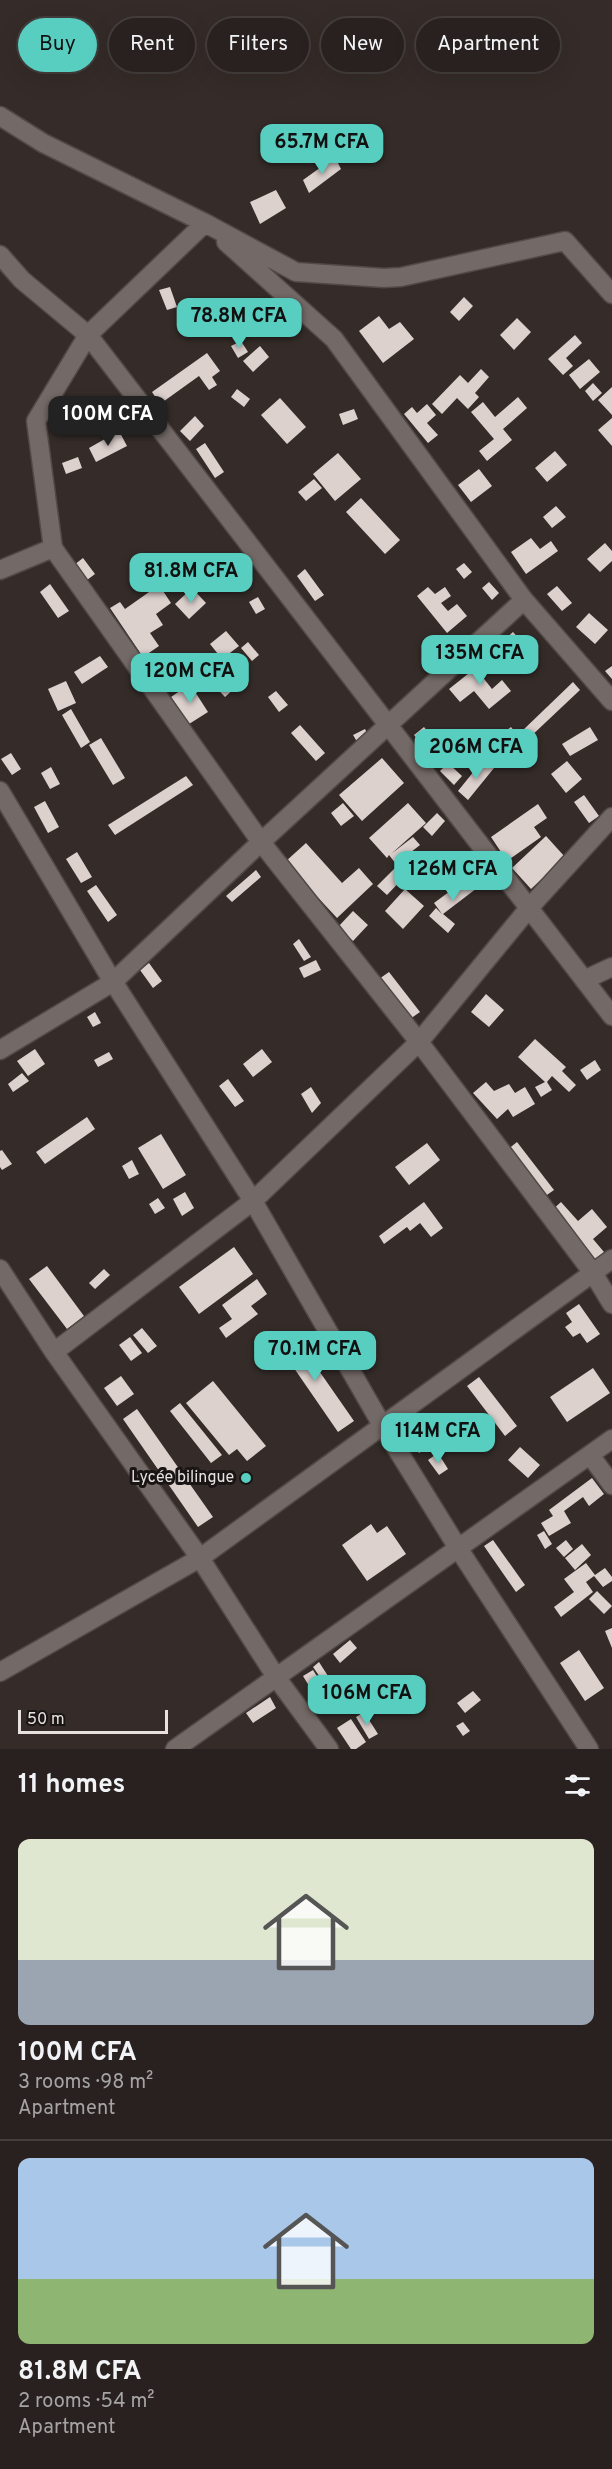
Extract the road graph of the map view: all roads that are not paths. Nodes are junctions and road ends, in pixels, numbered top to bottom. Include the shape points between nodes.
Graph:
1 (0, 116) edge
2 (205, 223) junction
3 (0, 255) edge
4 (612, 294) edge
5 (88, 335) junction
6 (53, 548) junction
7 (0, 570) edge
8 (524, 600) junction
9 (612, 701) edge
10 (389, 726) junction
11 (0, 791) edge
12 (612, 817) edge
13 (261, 842) junction
14 (529, 908) junction
15 (612, 967) edge
16 (584, 980) junction
17 (113, 982) junction
18 (612, 1016) edge
19 (419, 1042) junction
20 (0, 1050) edge
21 (253, 1202) junction
22 (612, 1259) edge
23 (0, 1269) edge
24 (593, 1273) junction
25 (612, 1304) edge
26 (54, 1352) junction
27 (382, 1425) junction
28 (612, 1439) edge
29 (590, 1455) junction
30 (612, 1485) edge
31 (458, 1548) junction
32 (200, 1558) junction
33 (0, 1672) edge
34 (276, 1677) junction
35 (175, 1749) edge
36 (329, 1749) edge
37 (589, 1749) edge

1 - 2 street via 43,143
2 - 4 street via 297,272 384,278 565,241
2 - 5 street
2 - 8 street via 334,339
3 - 5 street via 22,280
5 - 6 street via 36,421
5 - 10 street
6 - 7 street
6 - 13 street
8 - 9 street
8 - 10 street
10 - 13 street
10 - 14 street
11 - 17 street
12 - 14 street
13 - 17 street
13 - 19 street
14 - 16 street
14 - 19 street
15 - 16 street
16 - 18 street
17 - 20 street
17 - 21 street
19 - 21 street
19 - 24 street
21 - 26 street
21 - 27 street
22 - 24 street
23 - 26 street
24 - 25 street
24 - 27 street
26 - 32 street
27 - 31 street
27 - 32 street
28 - 29 street
29 - 30 street
29 - 31 street
31 - 34 street
31 - 37 street
32 - 33 street
32 - 34 street
34 - 35 street
34 - 36 street

